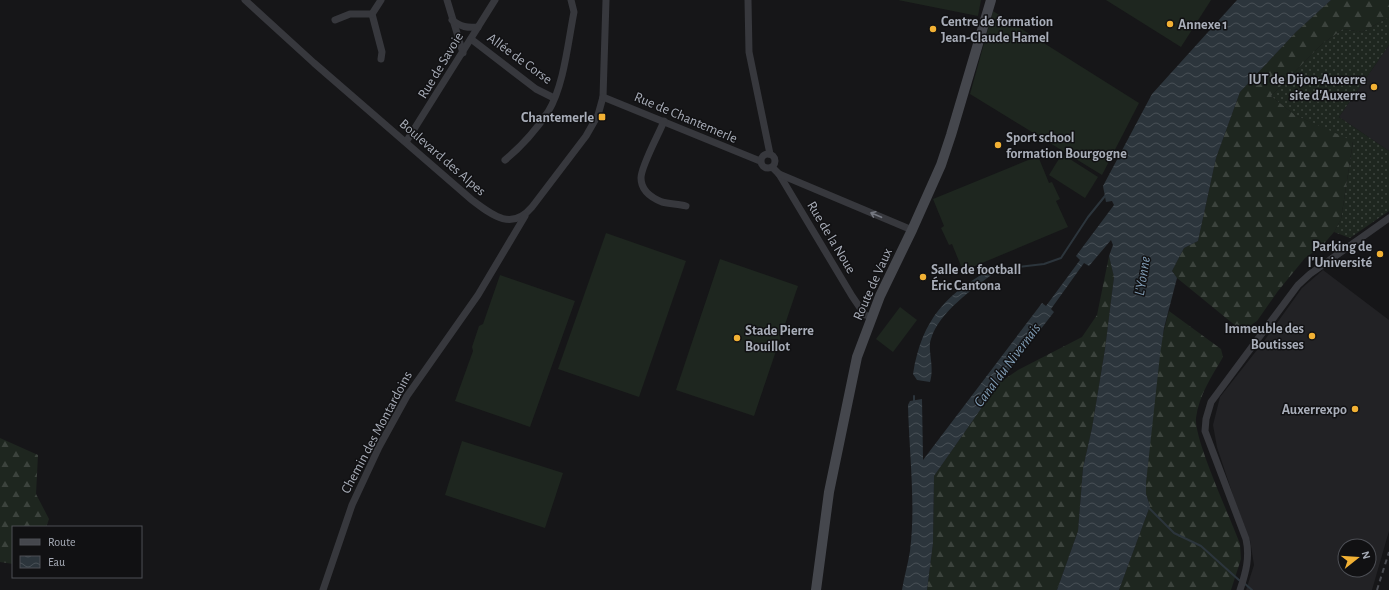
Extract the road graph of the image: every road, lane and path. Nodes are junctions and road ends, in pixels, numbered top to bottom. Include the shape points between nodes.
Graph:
1 (381, 0) edge
2 (446, 0) edge
3 (495, 0) edge
4 (571, 0) edge
5 (606, 0) edge
6 (748, 0) edge
7 (991, 0) edge
8 (247, 1) edge
9 (372, 14) junction
10 (335, 20) dead end
11 (452, 20) junction
12 (478, 27) junction
13 (471, 39) junction
14 (463, 53) junction
15 (381, 60) dead end
16 (603, 96) junction
17 (554, 98) junction
18 (664, 121) junction
19 (406, 142) junction
20 (770, 154) junction
21 (505, 160) dead end
22 (760, 161) junction
23 (772, 167) junction
24 (779, 174) junction
25 (686, 206) dead end
26 (525, 216) junction
27 (1389, 218) edge
28 (912, 230) junction
29 (872, 318) junction
30 (1242, 585) edge
31 (323, 590) edge
32 (816, 590) edge

1 - 9 street
2 - 11 street
3 - 12 street, Rue de Savoie
4 - 17 street, Allée de Corse via 574,12
5 - 16 street
6 - 20 street via 749,52
7 - 28 street, Route de Vaux via 951,135
8 - 19 street, Boulevard des Alpes
9 - 10 street via 350,14
9 - 15 street via 382,52
11 - 12 street via 467,28
11 - 14 street
12 - 13 street, Rue de Savoie
13 - 14 street, Rue de Savoie
13 - 17 street, Allée de Corse via 536,89
14 - 19 street, Rue de Savoie
16 - 18 street, Rue de Chantemerle
16 - 26 street via 598,115 586,136
17 - 21 street, Allée de Corse via 548,111 524,143
18 - 22 street, Rue de Chantemerle
18 - 25 street via 642,172 642,184 647,194 654,198
19 - 26 street, Boulevard des Alpes via 482,208 507,220
20 - 22 street via 762,156
20 - 23 street via 775,159
22 - 23 street via 764,167
23 - 24 street, Rue de la Noue
28 -> 24 street
24 - 29 street, Rue de la Noue via 852,296 865,315
26 - 31 street, Chemin des Montardoins via 478,295 414,384 379,447 352,504
27 - 30 street via 1298,285 1211,402 1206,431 1246,539 1248,561
28 - 29 street, Route de Vaux
29 - 32 street, Route de Vaux via 851,380 829,492

